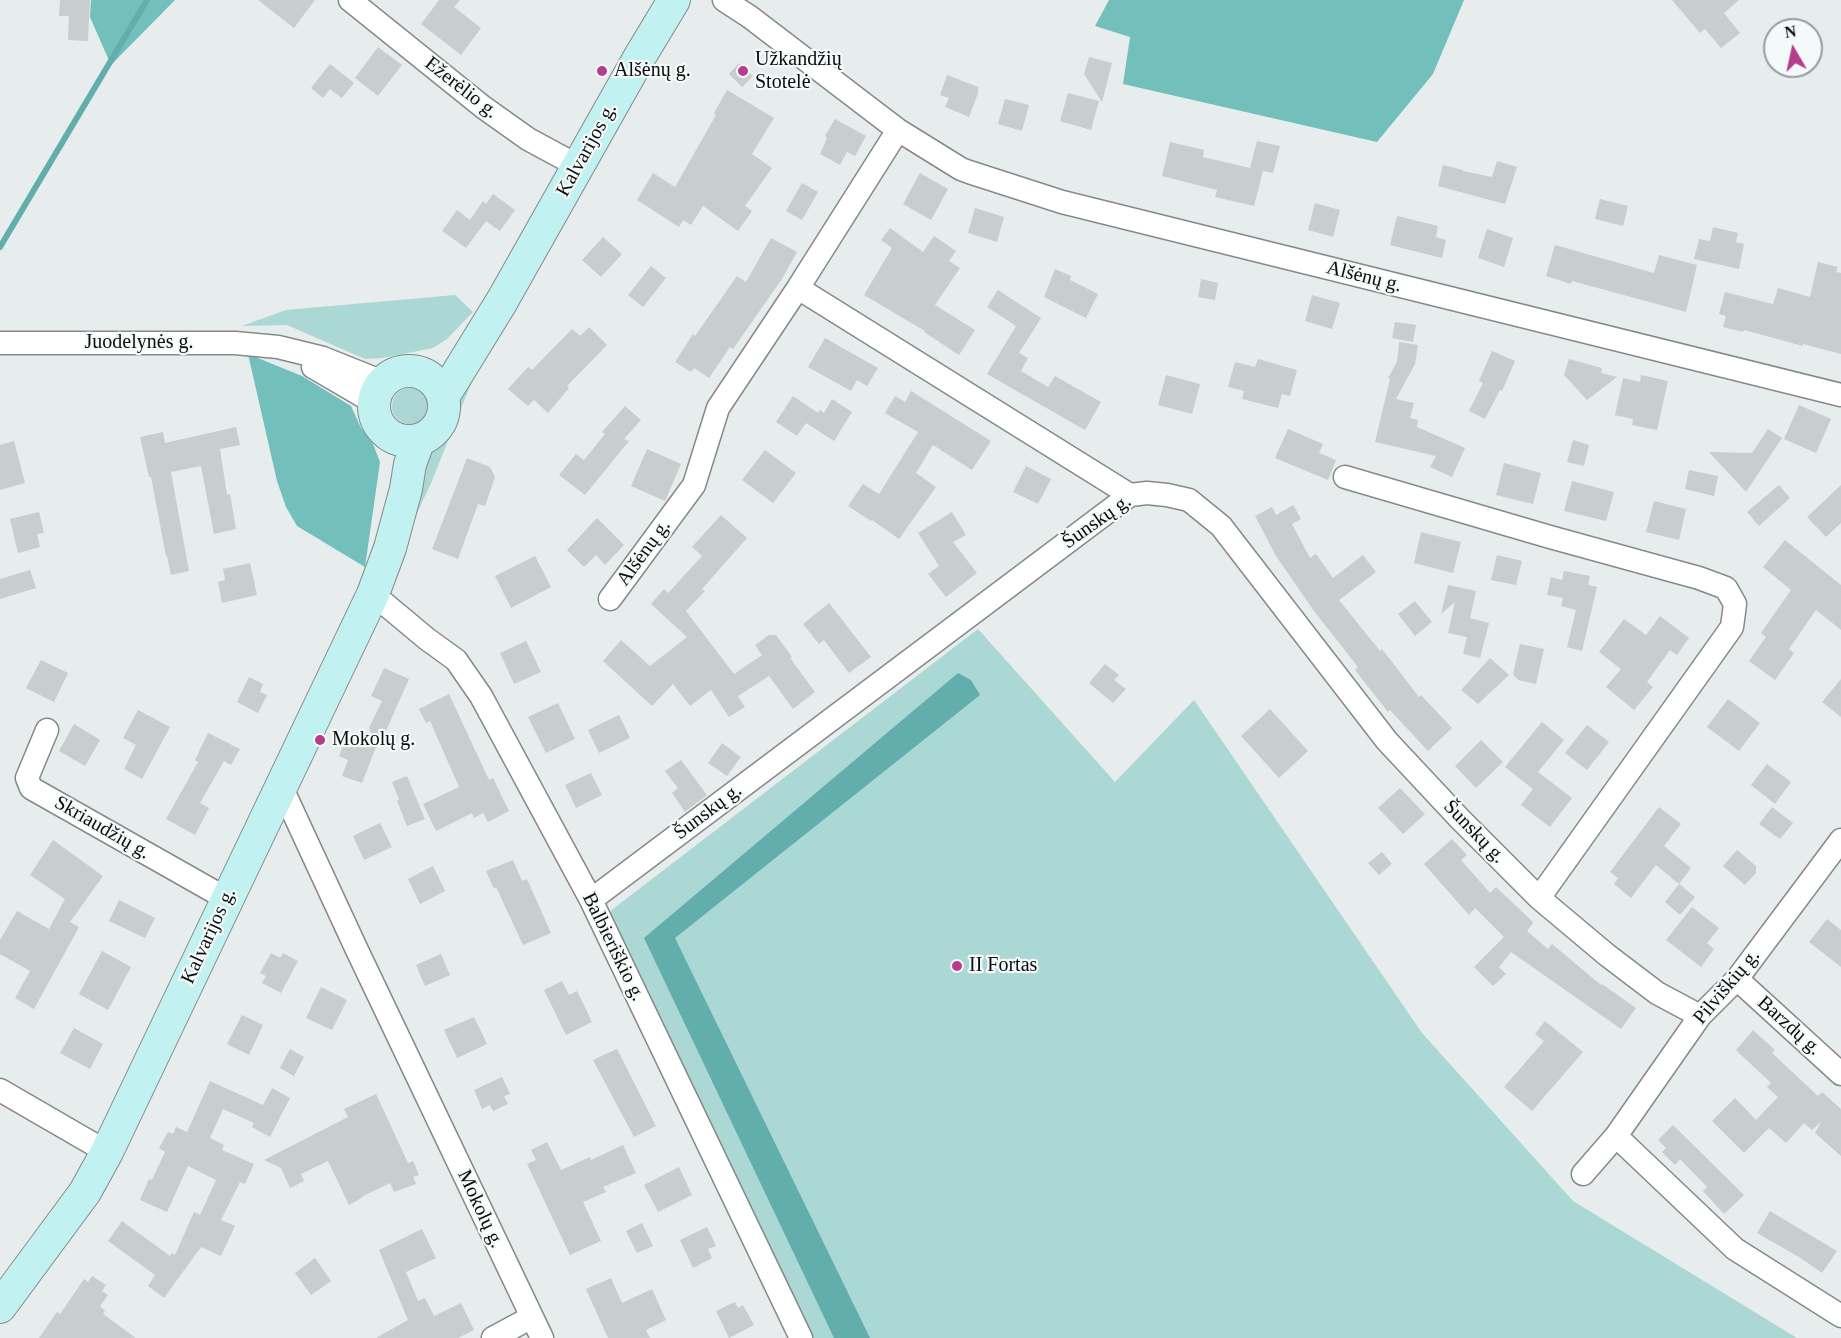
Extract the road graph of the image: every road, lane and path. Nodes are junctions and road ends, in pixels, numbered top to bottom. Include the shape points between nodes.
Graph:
1 (350, 0) edge
2 (674, 0) edge
3 (724, 0) edge
4 (755, 8) edge
5 (898, 129) junction
6 (578, 166) junction
7 (798, 288) junction
8 (502, 302) junction
9 (0, 343) edge
10 (422, 373) junction
11 (378, 392) junction
12 (1841, 395) edge
13 (443, 397) junction
14 (386, 433) junction
15 (419, 440) junction
16 (1345, 477) dead end
17 (1130, 495) junction
18 (390, 548) junction
19 (373, 594) junction
20 (610, 599) dead end
21 (47, 730) dead end
22 (281, 786) junction
23 (1841, 840) edge
24 (1539, 898) junction
25 (227, 899) junction
26 (591, 900) junction
27 (1737, 979) junction
28 (1700, 1016) junction
29 (1841, 1074) edge
30 (0, 1090) edge
31 (1616, 1136) junction
32 (107, 1152) junction
33 (1583, 1174) dead end
34 (0, 1307) edge
35 (1841, 1316) edge
36 (532, 1317) junction
37 (493, 1338) edge
38 (542, 1338) edge
39 (801, 1338) edge

1 - 6 street, Ežerėlio g. via 483,107 528,139
2 - 6 main road, Kalvarijos g.
3 - 4 street, Alšėnų g.
4 - 5 street, Alšėnų g.
5 - 7 street, Alšėnų g.
5 - 12 street, Alšėnų g. via 961,169 1062,202
6 - 8 main road, Kalvarijos g.
7 - 17 street
7 - 20 street, Alšėnų g. via 718,408 694,485
8 - 10 main road, Kalvarijos g. via 444,359
8 - 13 main road, Kalvarijos g.
9 - 11 street, Juodelynės g. via 235,343 278,347 323,358
10 - 11 main road via 401,371 391,375
10 - 13 main road
11 - 14 main road via 374,413
13 - 15 main road via 442,418 429,435
14 - 15 main road via 396,439
14 - 18 main road, Kalvarijos g. via 392,461
15 - 18 main road, Kalvarijos g.
16 - 24 street via 1699,578 1725,588 1735,604 1732,627
17 - 24 street, Šunskų g. via 1147,493 1189,500 1221,526 1386,741
17 - 26 street, Šunskų g.
18 - 19 main road, Kalvarijos g.
19 - 22 main road, Kalvarijos g.
19 - 26 street, Balbieriškio g. via 456,660 481,696
21 - 25 street, Skriaudžių g. via 27,778 31,788
22 - 25 main road, Kalvarijos g.
22 - 36 street, Mokolų g.
23 - 27 street, Pilviškių g.
24 - 28 street, Šunskų g. via 1657,993
25 - 32 main road, Kalvarijos g.
26 - 39 street, Balbieriškio g.
27 - 28 street, Pilviškių g.
27 - 29 street, Barzdų g.
28 - 31 street, Pilviškių g.
30 - 32 street
31 - 33 street, Pilviškių g.
31 - 35 street via 1735,1249
32 - 34 main road, Kalvarijos g. via 86,1192
36 - 37 street
36 - 38 street, Mokolų g.

